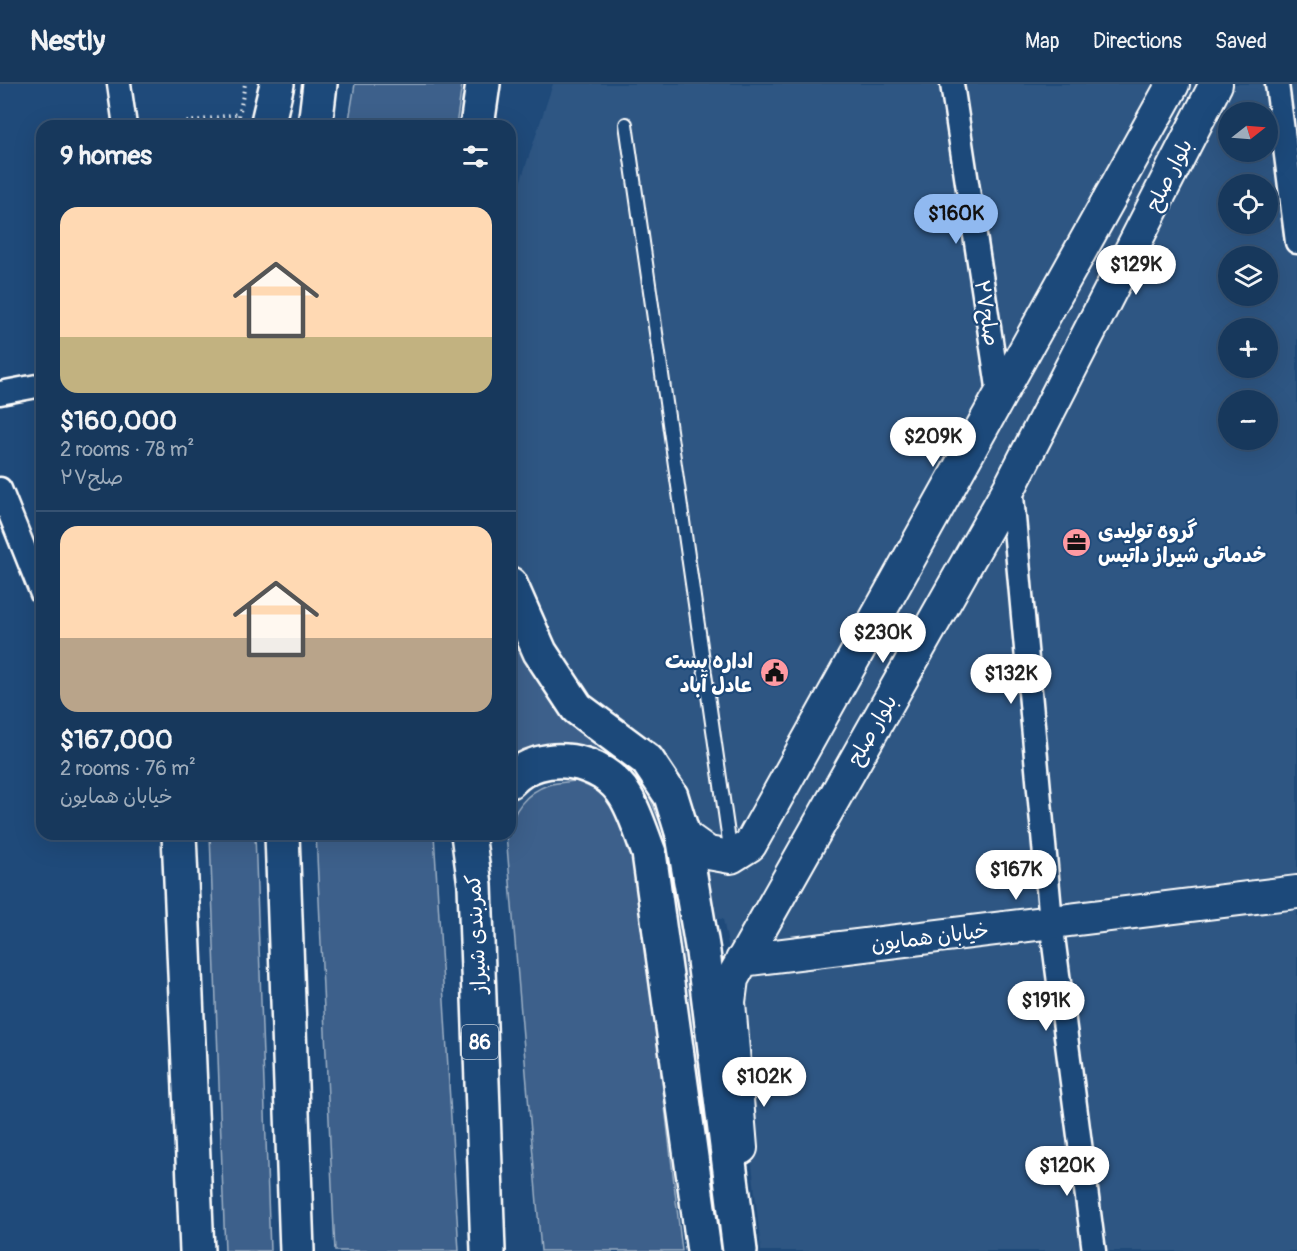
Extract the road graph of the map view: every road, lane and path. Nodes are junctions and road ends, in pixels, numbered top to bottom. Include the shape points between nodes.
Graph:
1 (119, 84) edge
2 (277, 84) edge
3 (320, 84) edge
4 (483, 84) edge
5 (952, 84) edge
6 (1173, 84) edge
7 (1216, 84) edge
8 (1278, 84) edge
9 (124, 120) edge
10 (253, 120) edge
11 (316, 120) edge
12 (478, 120) edge
13 (626, 124) dead end
14 (1297, 242) edge
15 (36, 386) edge
16 (0, 393) edge
17 (1000, 400) junction
18 (1011, 485) junction
19 (0, 489) edge
20 (36, 579) edge
21 (516, 598) edge
22 (848, 670) junction
23 (890, 699) junction
24 (516, 777) edge
25 (683, 835) junction
26 (179, 840) edge
27 (282, 840) edge
28 (469, 840) edge
29 (483, 840) edge
30 (731, 857) junction
31 (475, 885) junction
32 (1297, 892) edge
33 (1052, 921) junction
34 (742, 960) junction
35 (740, 1248) edge
36 (197, 1251) edge
37 (297, 1251) edge
38 (488, 1251) edge
39 (704, 1251) edge
40 (1094, 1251) edge

1 - 9 street
2 - 10 highway
3 - 11 highway
4 - 12 highway
5 - 17 street, صلح۲۷
6 - 17 main road, بلوار صلح
7 - 18 main road, بلوار صلح
8 - 14 street
13 - 30 lane
15 - 16 street
17 - 22 main road, بلوار صلح
18 - 23 main road, بلوار صلح
18 - 33 street
19 - 20 street
21 - 25 highway via 540,652 577,708 647,760 671,796
22 - 23 main road
22 - 30 main road, بلوار صلح via 750,844
23 - 34 main road, بلوار صلح
24 - 39 highway via 536,764 557,760 583,764 603,772 617,785 636,819 649,853
25 - 30 main road via 708,853
25 - 35 highway via 703,952
26 - 36 highway
27 - 37 highway
28 - 31 highway, کمربندی شیراز / 86
29 - 31 highway
31 - 38 highway, کمربندی شیراز / 86
32 - 33 main road, خیابان همایون
33 - 34 main road, خیابان همایون
33 - 40 street
34 - 35 main road, بلوار صلح via 732,979 729,1002 743,1167

